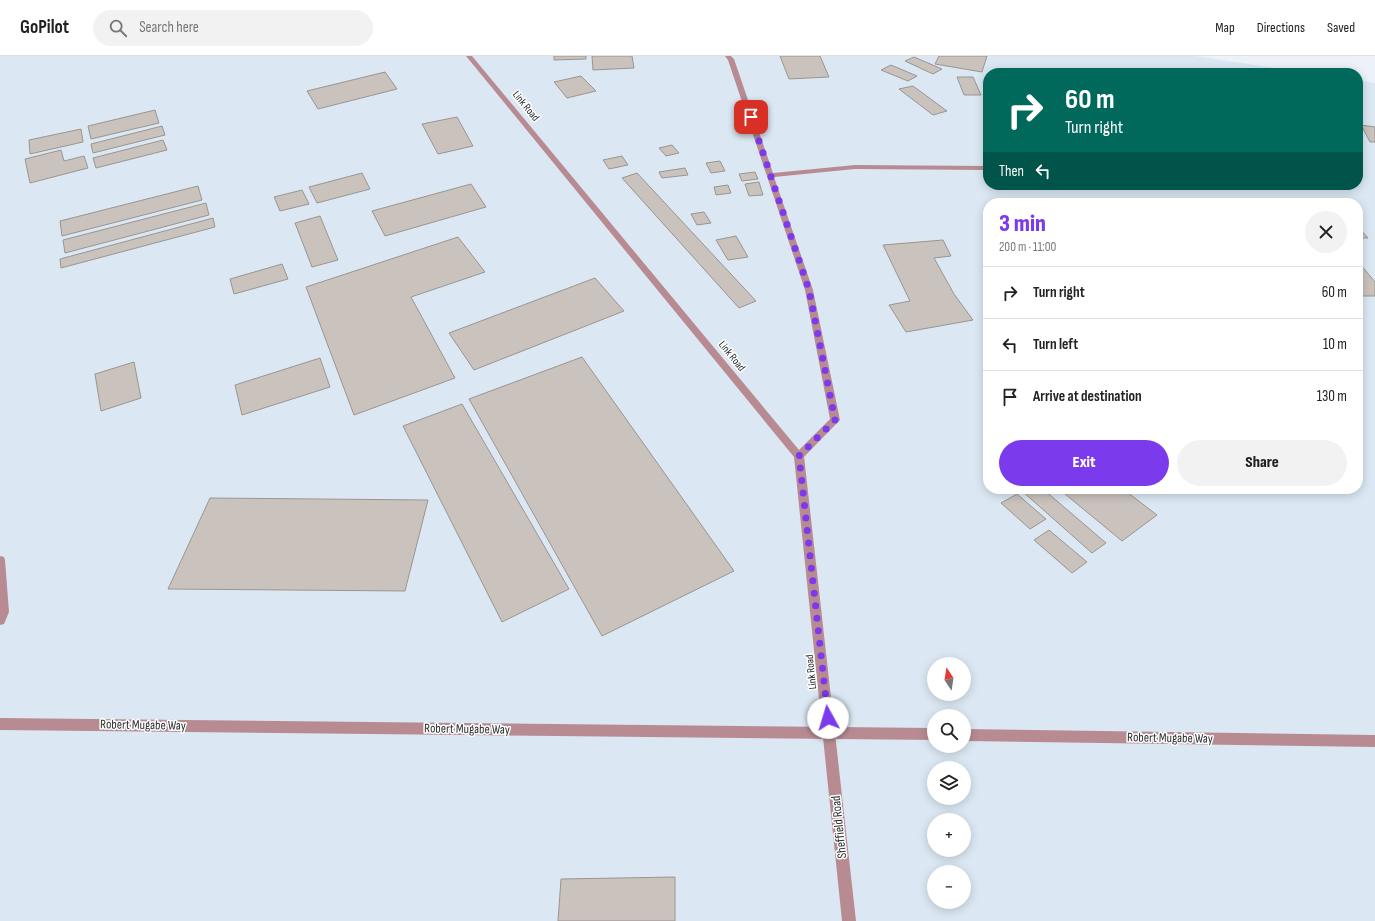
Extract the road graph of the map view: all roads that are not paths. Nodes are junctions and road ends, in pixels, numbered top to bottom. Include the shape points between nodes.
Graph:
1 (469, 56) edge
2 (728, 56) edge
3 (983, 168) edge
4 (770, 175) junction
5 (799, 456) junction
6 (0, 560) edge
7 (0, 620) edge
8 (0, 724) edge
9 (830, 733) junction
10 (927, 734) edge
11 (971, 735) edge
12 (1375, 741) edge
13 (849, 921) edge

1 - 5 street, Link Road
2 - 4 street
3 - 4 street via 855,167
4 - 5 street via 809,290 835,420
5 - 9 street, Link Road
6 - 7 street via 3,612
8 - 9 street, Robert Mugabe Way
9 - 10 street, Robert Mugabe Way
9 - 13 street, Sheffield Road
11 - 12 street, Robert Mugabe Way

